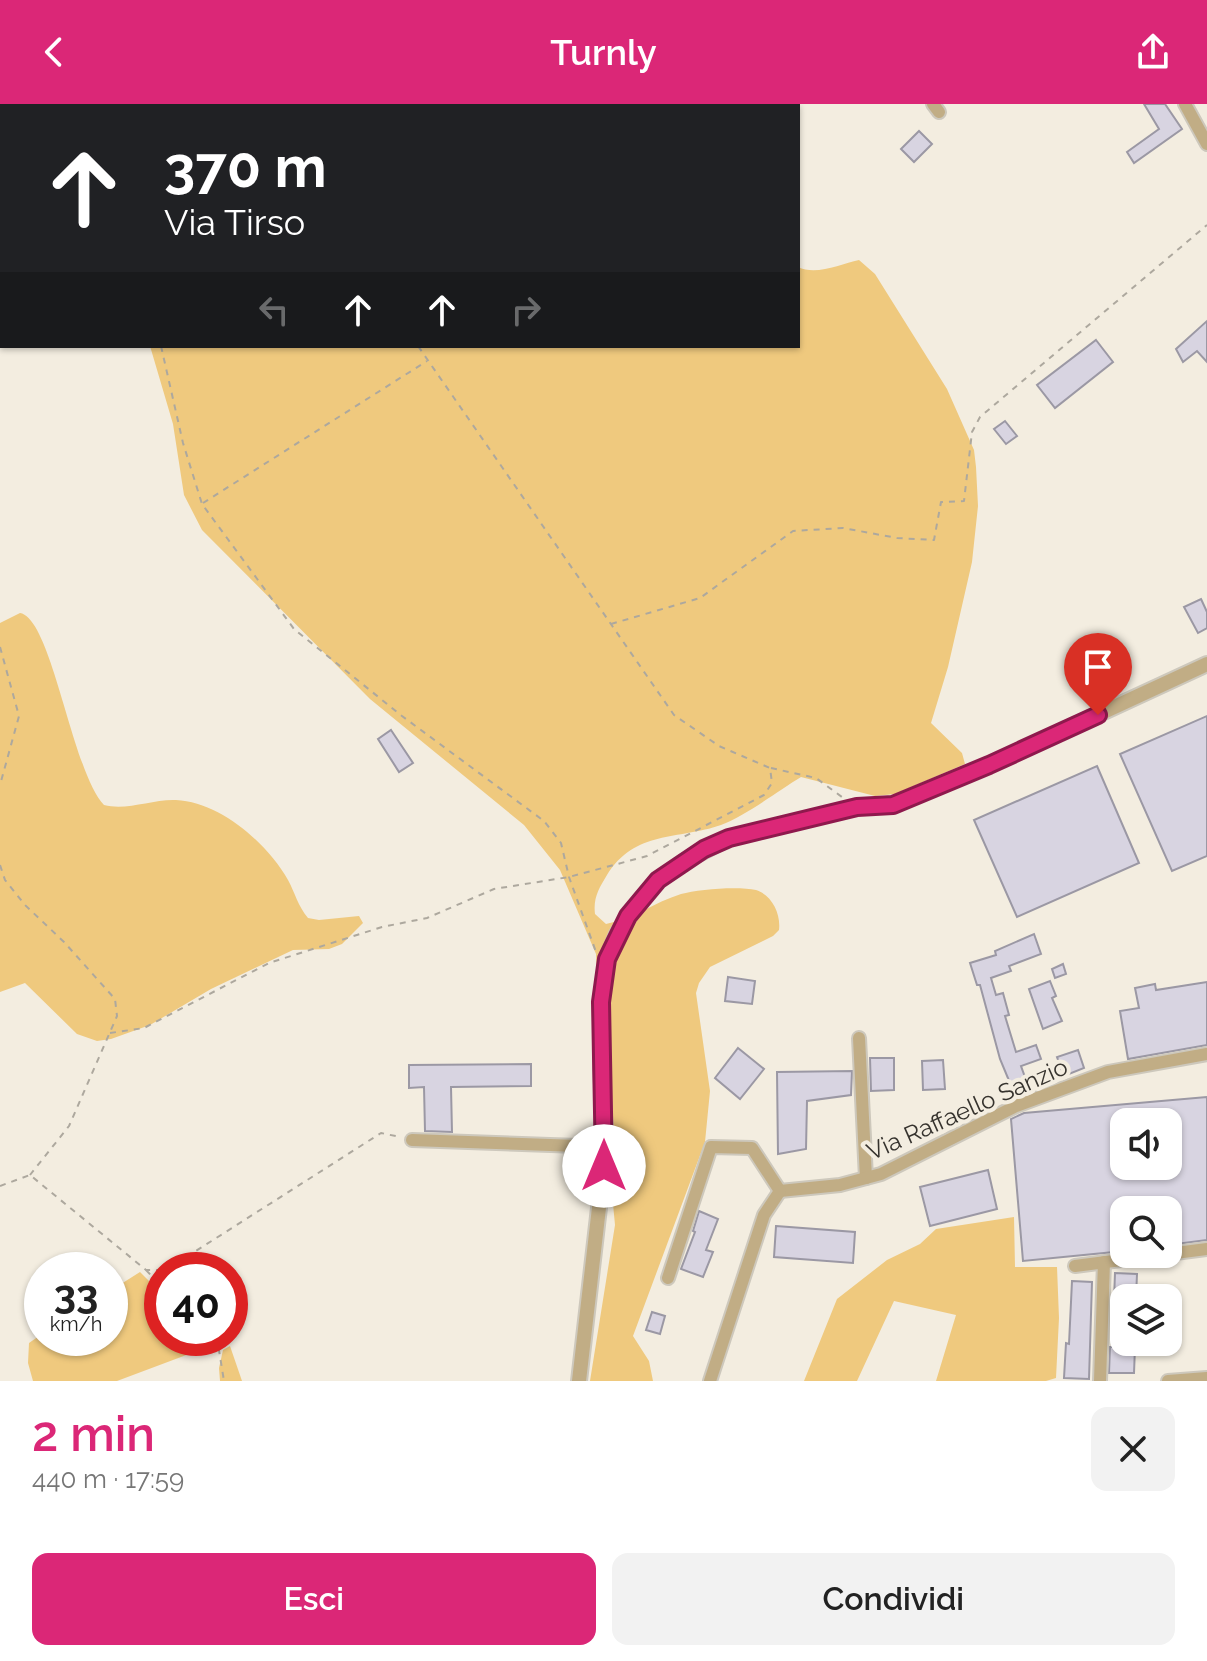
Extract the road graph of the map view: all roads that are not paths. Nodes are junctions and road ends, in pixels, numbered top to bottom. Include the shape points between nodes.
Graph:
1 (1185, 104) edge
2 (1207, 144) edge
3 (1207, 664) edge
4 (859, 1038) dead end
5 (1207, 1054) edge
6 (412, 1140) road end
7 (606, 1147) junction
8 (866, 1178) junction
9 (780, 1191) junction
10 (1207, 1249) edge
11 (1104, 1262) junction
12 (1075, 1266) dead end
13 (668, 1278) dead end
14 (1207, 1378) edge
15 (579, 1381) edge
16 (710, 1381) edge
17 (1100, 1381) edge
18 (1168, 1381) edge

1 - 2 street
3 - 7 street via 893,805 857,807 754,830 693,855 658,880 617,934 607,959 601,1002
4 - 8 street
5 - 8 street, Via Raffaello Sanzio via 1108,1072 1016,1106
6 - 7 street
7 - 15 street
8 - 9 street, Via Raffaello Sanzio
9 - 13 street via 752,1148 711,1147
9 - 16 street via 764,1215
10 - 11 street
11 - 12 street
11 - 17 street
14 - 18 street

